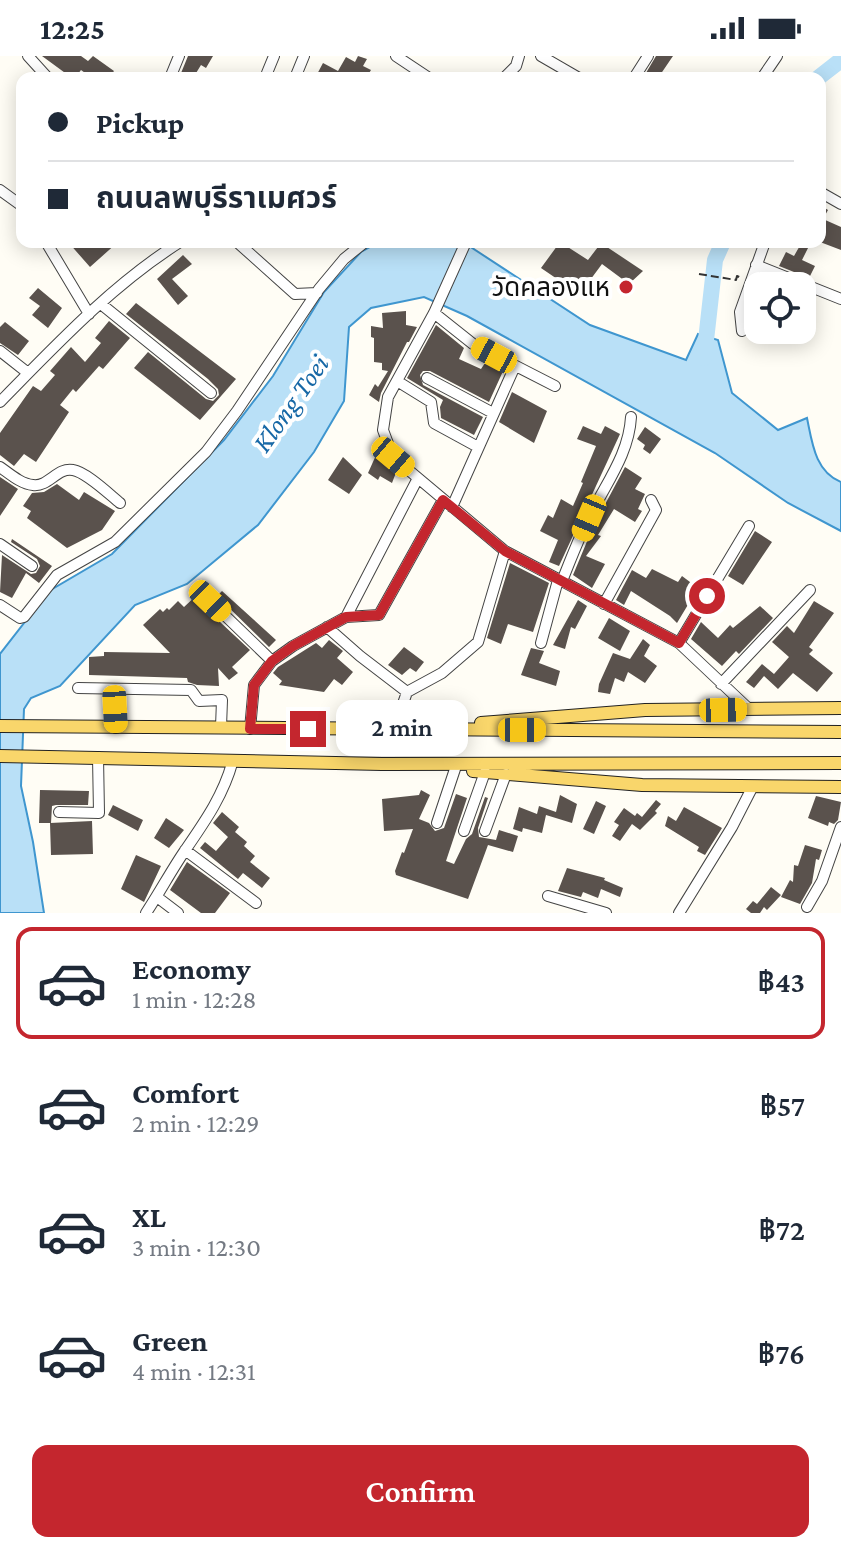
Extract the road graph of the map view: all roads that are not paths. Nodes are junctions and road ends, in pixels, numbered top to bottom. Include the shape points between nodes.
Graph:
1 (28, 56) edge
2 (396, 56) edge
3 (541, 56) edge
4 (43, 72) edge
5 (420, 72) edge
6 (569, 72) edge
7 (50, 248) edge
8 (163, 248) edge
9 (244, 248) edge
10 (358, 248) edge
11 (463, 248) edge
12 (763, 248) edge
13 (756, 265) junction
14 (317, 293) junction
15 (841, 299) edge
16 (101, 304) junction
17 (435, 309) junction
18 (89, 314) junction
19 (742, 331) dead end
20 (0, 351) edge
21 (515, 366) junction
22 (28, 373) junction
23 (427, 378) dead end
24 (397, 381) junction
25 (555, 386) dead end
26 (211, 393) dead end
27 (0, 402) edge
28 (493, 413) junction
29 (631, 417) dead end
30 (478, 447) junction
31 (0, 467) edge
32 (418, 478) junction
33 (651, 500) dead end
34 (120, 503) dead end
35 (448, 503) junction
36 (749, 526) dead end
37 (0, 544) edge
38 (505, 551) junction
39 (32, 566) dead end
40 (560, 580) junction
41 (810, 590) dead end
42 (210, 601) dead end
43 (604, 604) junction
44 (0, 605) edge
45 (346, 617) junction
46 (327, 627) junction
47 (541, 643) dead end
48 (679, 643) junction
49 (272, 661) junction
50 (721, 684) junction
51 (78, 688) dead end
52 (114, 689) junction
53 (407, 692) junction
54 (841, 708) edge
55 (749, 709) junction
56 (0, 726) edge
57 (221, 727) junction
58 (116, 728) junction
59 (250, 729) junction
60 (394, 730) junction
61 (841, 732) edge
62 (0, 756) edge
63 (98, 757) junction
64 (233, 760) junction
65 (841, 763) edge
66 (382, 764) junction
67 (455, 769) junction
68 (485, 772) junction
69 (506, 774) junction
70 (841, 787) edge
71 (752, 788) junction
72 (59, 812) dead end
73 (437, 823) dead end
74 (841, 827) edge
75 (464, 831) dead end
76 (485, 831) dead end
77 (185, 850) junction
78 (548, 896) dead end
79 (157, 897) junction
80 (256, 903) dead end
81 (807, 907) dead end
82 (146, 913) edge
83 (178, 913) edge
84 (606, 913) edge
85 (679, 913) edge

1 - 4 street
2 - 5 street
3 - 6 street
7 - 18 street
8 - 16 street
9 - 14 street via 295,294
10 - 14 street
11 - 17 street
12 - 13 street
13 - 15 street
13 - 19 street via 740,312
14 - 44 street via 217,439 127,531 57,575 24,617
16 - 18 street
16 - 26 street
17 - 21 street via 473,344
17 - 24 street
18 - 22 street
20 - 22 street
21 - 25 street
21 - 28 street
22 - 27 street
23 - 28 street
24 - 30 street via 431,402 437,425
24 - 32 street via 388,397 383,430 393,457
28 - 30 street
29 - 40 street via 623,456
30 - 35 street
31 - 34 street via 31,485 70,469
32 - 35 street
32 - 45 street
33 - 43 street via 656,510
35 - 38 street
35 - 45 street via 379,615
36 - 48 street
37 - 39 street
38 - 40 street
38 - 53 street via 478,642 442,673
40 - 43 street
40 - 47 street
41 - 50 street
42 - 49 street
43 - 48 street
45 - 46 street
46 - 49 street
46 - 53 street
48 - 50 street
49 - 59 street via 254,685
50 - 55 street
51 - 52 street
52 - 57 street via 191,690 199,701 222,700
52 - 58 street
53 - 60 street
54 - 55 main road
55 - 60 main road via 645,710
56 - 58 main road
57 - 58 main road
57 - 59 main road
59 - 60 main road
60 - 61 main road
62 - 63 main road
63 - 64 main road
63 - 72 street via 99,813
64 - 66 main road
64 - 77 street via 208,819
65 - 66 main road
66 - 67 main road
67 - 68 main road
67 - 73 street
68 - 69 main road
68 - 75 street
69 - 71 main road
69 - 76 street
70 - 71 main road
71 - 85 street
74 - 81 street
77 - 79 street
77 - 80 street
78 - 84 street
79 - 82 street
79 - 83 street

